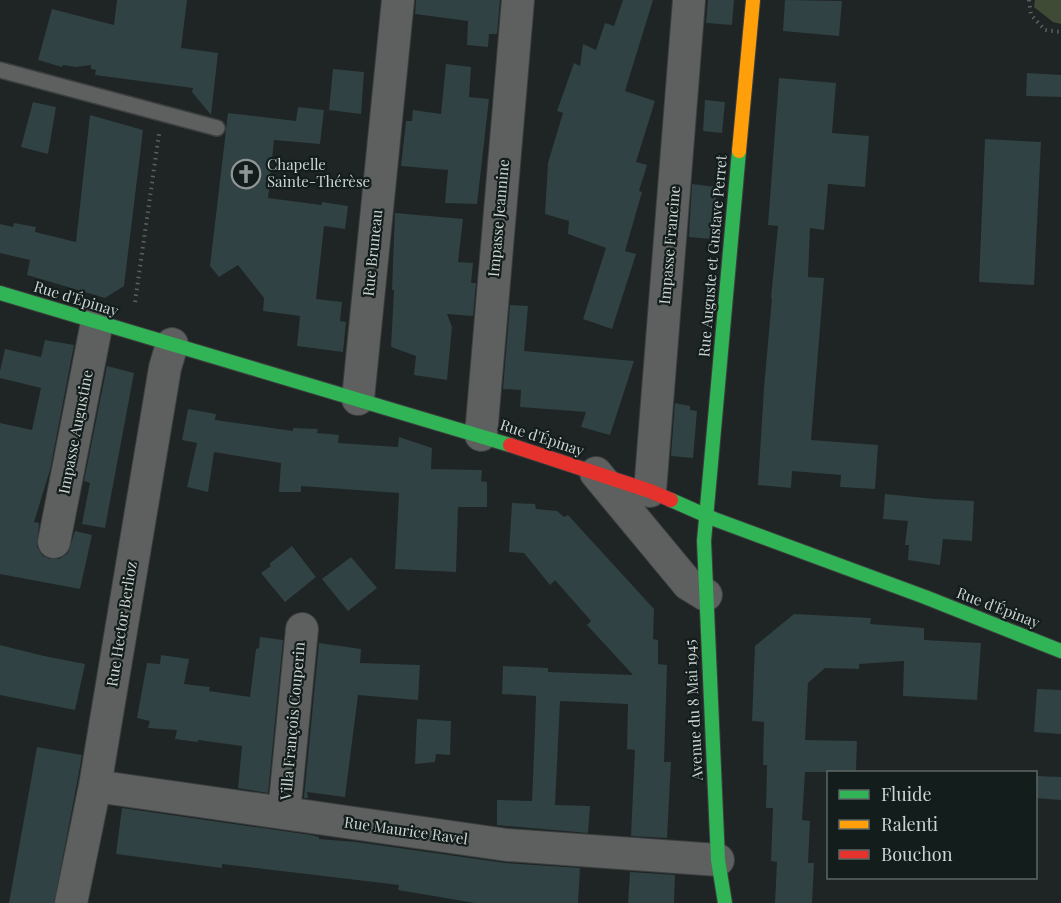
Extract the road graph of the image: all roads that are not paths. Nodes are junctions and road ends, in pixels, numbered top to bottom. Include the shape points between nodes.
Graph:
1 (398, 0) edge
2 (518, 0) edge
3 (689, 0) edge
4 (753, 0) edge
5 (0, 70) edge
6 (217, 128) dead end
7 (0, 293) edge
8 (97, 322) junction
9 (172, 344) junction
10 (358, 399) junction
11 (481, 435) junction
12 (596, 473) junction
13 (650, 491) junction
14 (706, 516) junction
15 (54, 542) dead end
16 (706, 594) junction
17 (302, 629) dead end
18 (1061, 651) edge
19 (95, 786) junction
20 (284, 813) junction
21 (718, 861) junction
22 (71, 903) edge
23 (725, 903) edge

1 - 10 street, Rue Bruneau
2 - 11 street, Impasse Jeannine
3 - 13 street, Impasse Francine
4 - 14 main road, Rue Auguste et Gustave Perret
5 - 6 lane
7 - 8 main road, Rue d'Épinay
8 - 9 main road, Rue d'Épinay
8 - 15 street, Impasse Augustine
9 - 10 main road, Rue d'Épinay
9 - 19 street, Rue Hector Berlioz
10 - 11 main road, Rue d'Épinay
11 - 12 main road, Rue d'Épinay
12 - 13 main road, Rue d'Épinay
12 - 16 street via 688,584
13 - 14 main road, Rue d'Épinay
14 - 16 main road, Avenue du 8 Mai 1945
14 - 18 main road, Rue d'Épinay
16 - 21 main road, Avenue du 8 Mai 1945
17 - 20 street, Villa François Couperin
19 - 20 street, Rue Maurice Ravel
19 - 22 street, Rue Hector Berlioz
20 - 21 street, Rue Maurice Ravel via 507,845
21 - 23 main road, Avenue du 8 Mai 1945

